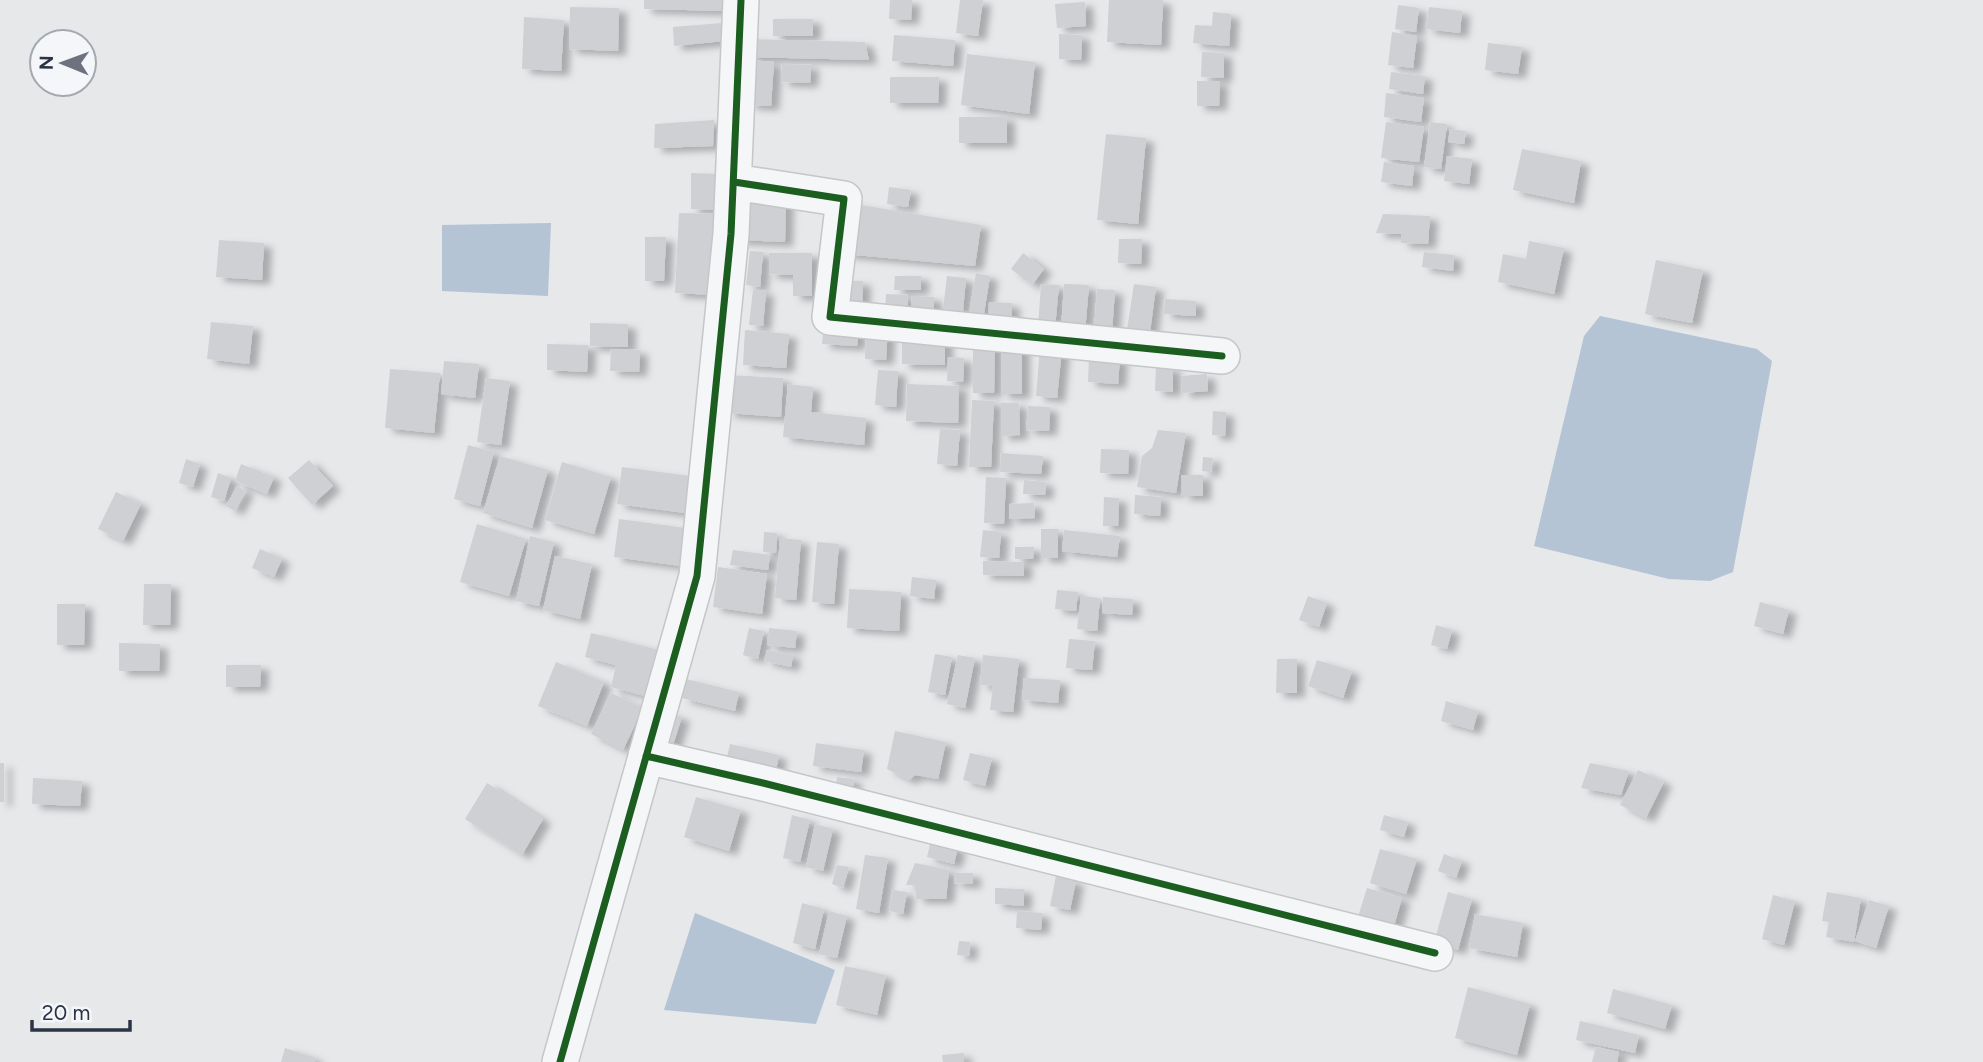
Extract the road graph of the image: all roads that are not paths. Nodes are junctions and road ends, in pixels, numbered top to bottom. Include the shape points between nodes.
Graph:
1 (741, 0) edge
2 (734, 182) junction
3 (1222, 356) dead end
4 (646, 756) junction
5 (1435, 953) dead end
6 (560, 1062) edge

1 - 2 street
2 - 3 street via 844,199 830,317
2 - 4 street via 698,576
4 - 5 street
4 - 6 street

